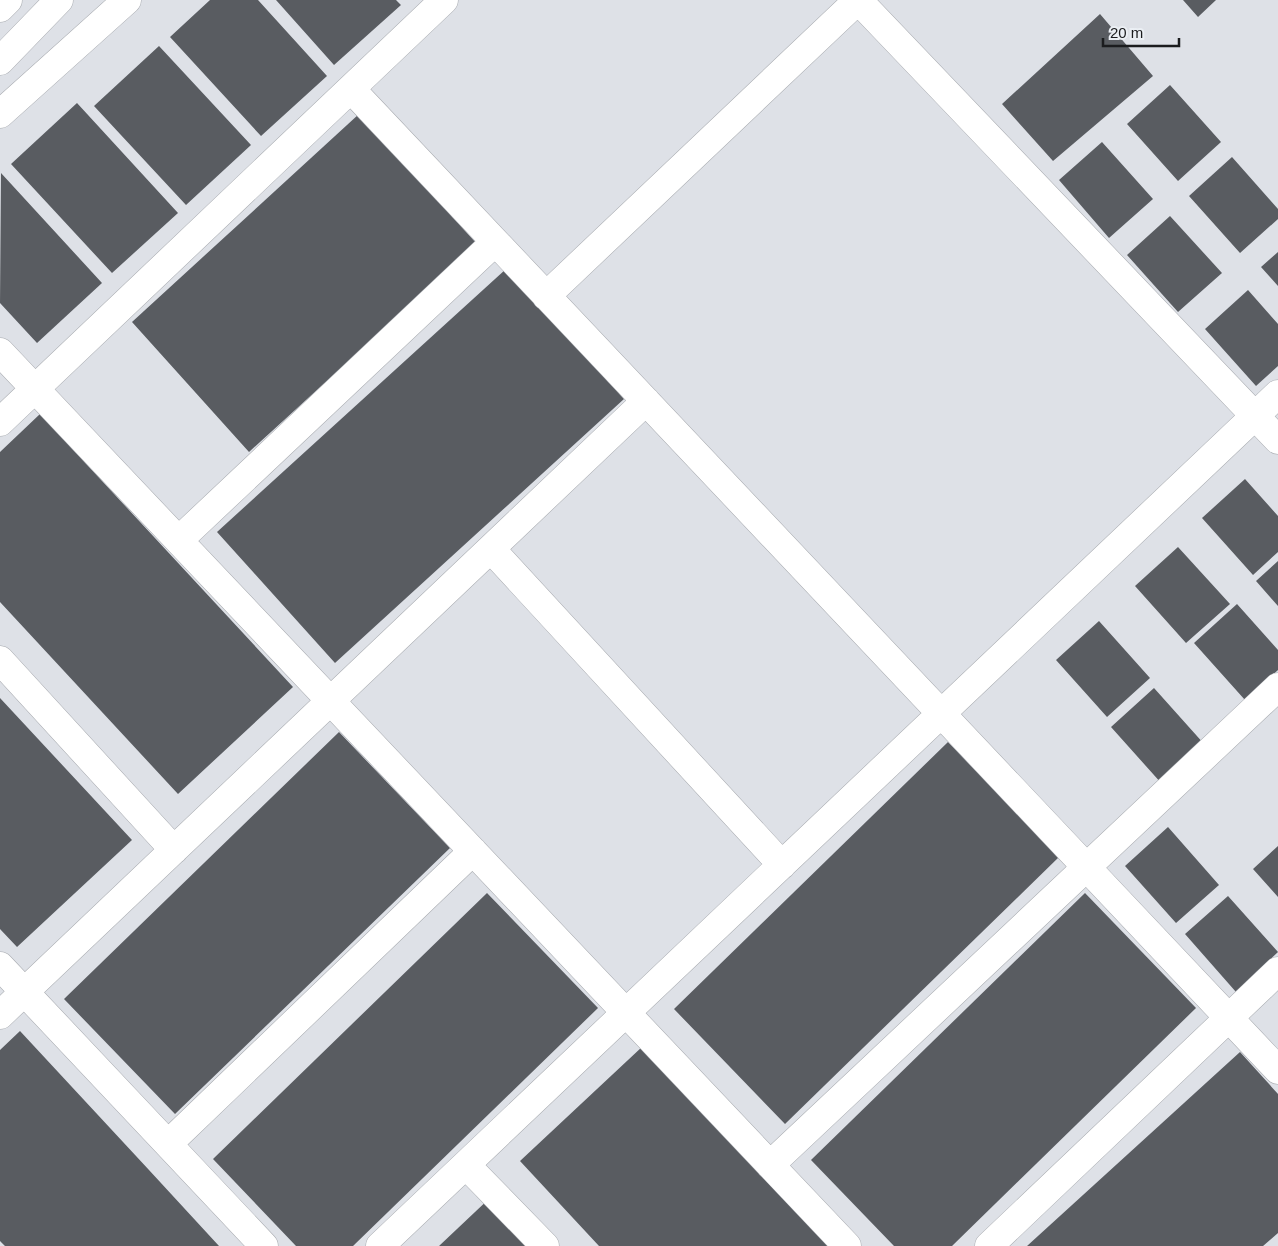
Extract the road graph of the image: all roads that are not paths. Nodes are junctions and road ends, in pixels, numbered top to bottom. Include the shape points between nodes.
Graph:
1 (8, 0) edge
2 (59, 0) edge
3 (126, 0) edge
4 (444, 0) edge
5 (858, 0) edge
6 (0, 8) edge
7 (0, 61) edge
8 (350, 89) junction
9 (0, 114) edge
10 (495, 242) junction
11 (546, 296) junction
12 (0, 352) edge
13 (35, 388) junction
14 (1278, 394) edge
15 (646, 401) junction
16 (1255, 416) junction
17 (0, 422) edge
18 (1278, 440) edge
19 (179, 540) junction
20 (491, 549) junction
21 (0, 660) edge
22 (1278, 687) edge
23 (331, 701) junction
24 (941, 714) junction
25 (174, 850) junction
26 (473, 851) junction
27 (782, 865) junction
28 (1086, 868) junction
29 (0, 966) edge
30 (1278, 971) edge
31 (24, 992) junction
32 (626, 1013) junction
33 (0, 1015) edge
34 (1229, 1018) junction
35 (1278, 1070) edge
36 (168, 1144) junction
37 (466, 1164) junction
38 (770, 1165) junction
39 (264, 1246) edge
40 (380, 1246) edge
41 (545, 1246) edge
42 (847, 1246) edge
43 (989, 1246) edge

1 - 6 main road
2 - 7 main road
3 - 9 main road
4 - 8 main road
5 - 11 main road
5 - 16 main road
8 - 10 main road
8 - 13 main road
10 - 11 main road
10 - 19 main road
11 - 15 main road
12 - 13 main road
13 - 17 main road
13 - 19 main road
14 - 16 main road
15 - 20 main road
15 - 24 main road
16 - 18 main road
16 - 24 main road
19 - 23 main road
20 - 23 main road
20 - 27 main road
21 - 25 main road
22 - 28 main road
23 - 25 main road
23 - 26 main road
24 - 27 main road
24 - 28 main road
25 - 31 main road
26 - 32 main road
26 - 36 main road
27 - 32 main road
28 - 34 main road
28 - 38 main road
29 - 31 main road
30 - 34 main road
31 - 33 main road
31 - 36 main road
32 - 37 main road
32 - 38 main road
34 - 35 main road
34 - 43 main road
36 - 39 main road
37 - 40 main road
37 - 41 main road
38 - 42 main road

